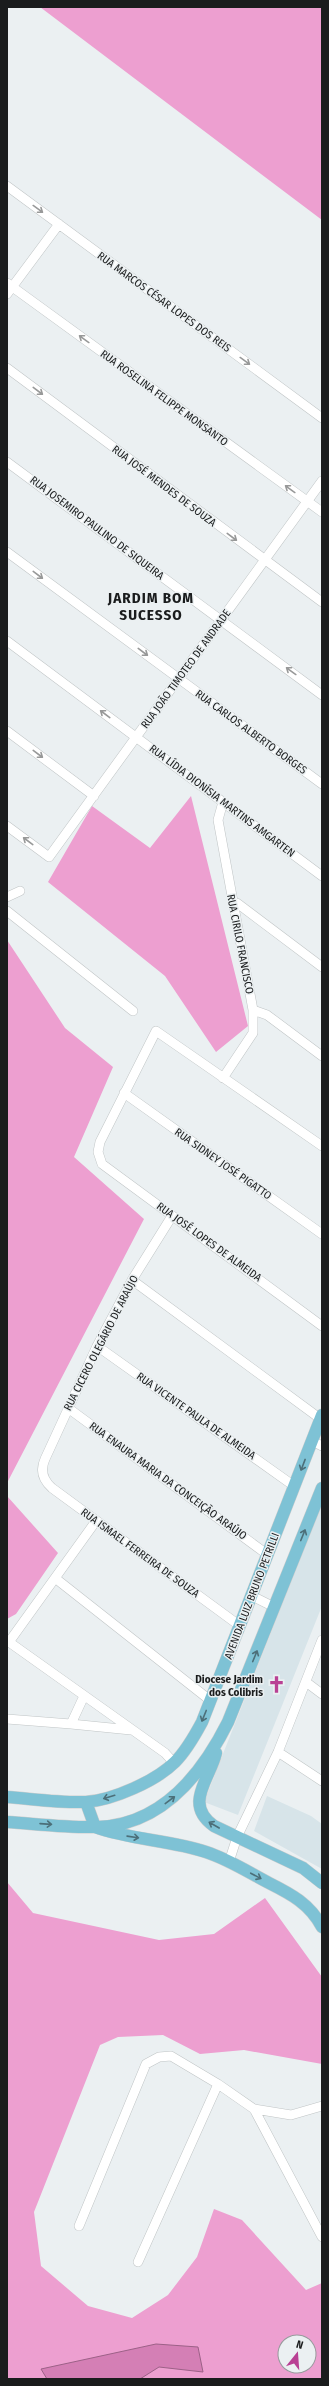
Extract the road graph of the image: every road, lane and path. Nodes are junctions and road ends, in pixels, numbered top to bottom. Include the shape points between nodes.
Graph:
1 (7, 186) edge
2 (59, 224) junction
3 (9, 288) edge
4 (7, 368) edge
5 (322, 418) edge
6 (7, 462) edge
7 (322, 481) edge
8 (307, 502) junction
9 (322, 512) edge
10 (7, 552) edge
11 (264, 561) junction
12 (322, 602) edge
13 (221, 620) junction
14 (7, 641) edge
15 (179, 679) junction
16 (322, 695) edge
17 (7, 731) edge
18 (136, 737) junction
19 (322, 784) edge
20 (94, 796) junction
21 (223, 802) junction
22 (7, 826) edge
23 (322, 876) edge
24 (20, 891) dead end
25 (7, 897) edge
26 (233, 903) junction
27 (7, 911) edge
28 (322, 967) edge
29 (253, 1010) junction
30 (133, 1011) dead end
31 (322, 1056) edge
32 (223, 1078) junction
33 (124, 1093) junction
34 (322, 1146) edge
35 (172, 1216) junction
36 (322, 1234) edge
37 (132, 1280) junction
38 (322, 1326) edge
39 (97, 1346) junction
40 (68, 1408) junction
41 (322, 1418) edge
42 (317, 1443) edge
43 (43, 1476) joint
44 (294, 1486) junction
45 (322, 1488) edge
46 (96, 1521) junction
47 (268, 1554) junction
48 (55, 1578) junction
49 (252, 1596) junction
50 (274, 1607) junction
51 (240, 1626) junction
52 (322, 1640) edge
53 (8, 1642) edge
54 (306, 1682) junction
55 (322, 1694) edge
56 (84, 1696) junction
57 (211, 1700) junction
58 (7, 1719) edge
59 (71, 1724) junction
60 (132, 1730) junction
61 (218, 1743) junction
62 (278, 1752) junction
63 (174, 1763) junction
64 (322, 1781) edge
65 (7, 1797) edge
66 (86, 1802) junction
67 (7, 1822) edge
68 (95, 1827) junction
69 (237, 1837) junction
70 (229, 1862) junction
71 (322, 1884) edge
72 (322, 1927) edge
73 (218, 2084) junction
74 (322, 2106) edge
75 (254, 2109) junction
76 (79, 2226) dead end
77 (322, 2237) edge
78 (138, 2262) dead end

1 -> 2 street, RUA MARCOS CÉSAR LOPES DOS REIS
2 - 3 street
2 -> 5 street, RUA MARCOS CÉSAR LOPES DOS REIS
8 -> 3 street, RUA ROSELINA FELIPPE MONSANTO
4 -> 11 street, RUA JOSÉ MENDES DE SOUZA
6 - 13 street, RUA JOSEMIRO PAULINO DE SIQUEIRA
7 - 8 street, RUA JOÃO TIMOTEO DE ANDRADE
8 - 9 street, RUA ROSELINA FELIPPE MONSANTO
8 - 11 street, RUA JOÃO TIMOTEO DE ANDRADE
10 -> 15 street, RUA CARLOS ALBERTO BORGES
11 - 12 street, RUA JOSÉ MENDES DE SOUZA
11 - 13 street, RUA JOÃO TIMOTEO DE ANDRADE
13 - 15 street, RUA JOÃO TIMOTEO DE ANDRADE
16 -> 13 street, RUA JOSEMIRO PAULINO DE SIQUEIRA
18 -> 14 street, RUA LÍDIA DIONÍSIA MARTINS AMGARTEN
15 - 18 street, RUA JOÃO TIMOTEO DE ANDRADE
15 - 19 street, RUA CARLOS ALBERTO BORGES
17 -> 20 street
18 - 20 street, RUA JOÃO TIMOTEO DE ANDRADE
18 - 21 street, RUA LÍDIA DIONÍSIA MARTINS AMGARTEN
20 -> 22 street, RUA JOÃO TIMOTEO DE ANDRADE via 49,858
21 - 23 street, RUA LÍDIA DIONÍSIA MARTINS AMGARTEN
21 - 26 street, RUA CIRILO FRANCISCO via 218,820
24 - 25 street
26 - 28 street via 237,903
26 - 29 street, RUA CIRILO FRANCISCO
27 - 30 street
29 - 31 street via 267,1015
29 - 32 street, RUA CIRILO FRANCISCO via 253,1033
32 - 33 street via 156,1031
32 - 34 street
33 - 35 street, RUA JOSÉ LOPES DE ALMEIDA via 100,1142 99,1156 102,1164
33 - 36 street, RUA SIDNEY JOSÉ PIGATTO
35 - 37 street, RUA CICERO OLEGÁRIO DE ARAÚJO
35 - 38 street, RUA JOSÉ LOPES DE ALMEIDA
37 - 39 street, RUA CICERO OLEGÁRIO DE ARAÚJO
37 - 41 street
39 - 40 street, RUA CICERO OLEGÁRIO DE ARAÚJO
39 - 44 street, RUA VICENTE PAULA DE ALMEIDA
40 - 43 street, RUA CICERO OLEGÁRIO DE ARAÚJO via 43,1463
40 - 47 street, RUA ENAURA MARIA DA CONCEIÇÃO ARAÚJO
41 - 42 main road, AVENIDA LUIZ BRUNO PETRILLI
42 -> 44 main road, AVENIDA LUIZ BRUNO PETRILLI
43 - 46 street, RUA ISMAEL FERREIRA DE SOUZA via 52,1488
44 - 47 main road, AVENIDA LUIZ BRUNO PETRILLI
50 -> 45 main road
46 - 48 street
46 - 51 street, RUA ISMAEL FERREIRA DE SOUZA
47 - 49 main road, AVENIDA LUIZ BRUNO PETRILLI
48 - 53 street
48 - 57 street
49 - 50 street
49 - 51 main road, AVENIDA LUIZ BRUNO PETRILLI
61 -> 50 main road
51 - 57 main road, AVENIDA LUIZ BRUNO PETRILLI
52 - 54 street
53 - 56 street
54 - 55 street
54 - 62 street
56 - 59 street
56 - 60 street
57 -> 63 main road, AVENIDA LUIZ BRUNO PETRILLI via 191,1743
58 - 59 street
59 - 60 street
60 - 63 street via 165,1753
68 -> 61 main road via 128,1822 170,1801 187,1786
69 -> 61 main road via 208,1822 199,1804 201,1790 214,1761
62 - 64 street
62 - 69 street
63 -> 66 main road, AVENIDA LUIZ BRUNO PETRILLI via 161,1773 124,1792
65 - 66 main road, AVENIDA LUIZ BRUNO PETRILLI
66 - 68 main road
67 -> 68 main road
68 -> 70 main road via 116,1834 158,1840 206,1852
69 - 70 street
69 - 71 main road via 303,1868
70 -> 72 main road via 294,1896 312,1911
73 - 75 street
73 - 76 street via 171,2056 159,2057 146,2064
73 - 78 street
74 - 75 street via 291,2115
75 - 77 street

